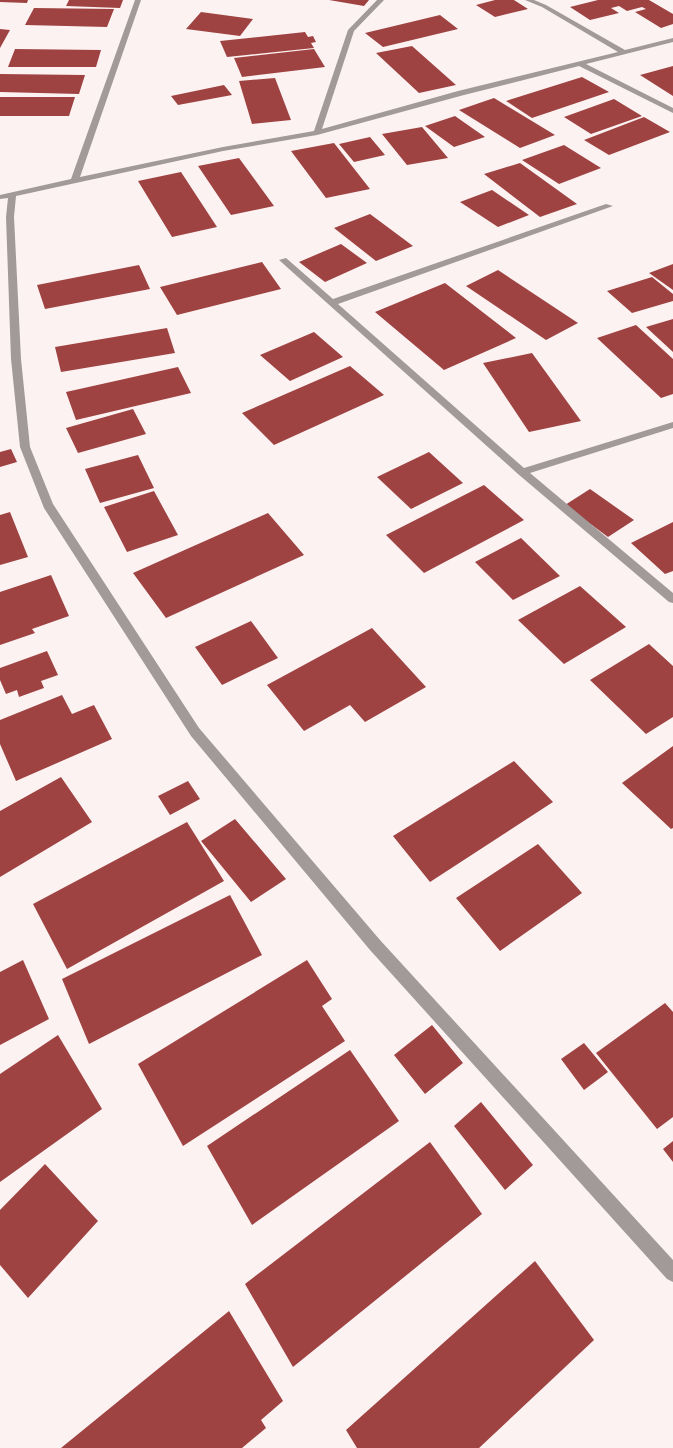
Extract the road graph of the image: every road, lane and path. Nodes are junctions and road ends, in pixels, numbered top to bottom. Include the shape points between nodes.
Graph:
1 (138, 0) edge
2 (381, 0) edge
3 (528, 0) edge
4 (673, 40) edge
5 (623, 52) junction
6 (578, 64) junction
7 (673, 111) edge
8 (317, 133) junction
9 (75, 180) junction
10 (6, 196) edge
11 (609, 206) dead end
12 (283, 260) dead end
13 (331, 304) junction
14 (673, 425) edge
15 (522, 472) junction
16 (673, 599) edge
17 (673, 1273) edge

1 - 9 street
2 - 8 street via 352,30
3 - 5 street
4 - 5 street
5 - 6 street
6 - 7 street
6 - 8 street
8 - 9 street
9 - 10 street
10 - 17 street via 25,447 48,505 195,732 375,945
11 - 13 street
12 - 13 street
13 - 15 street
14 - 15 street
15 - 16 street

